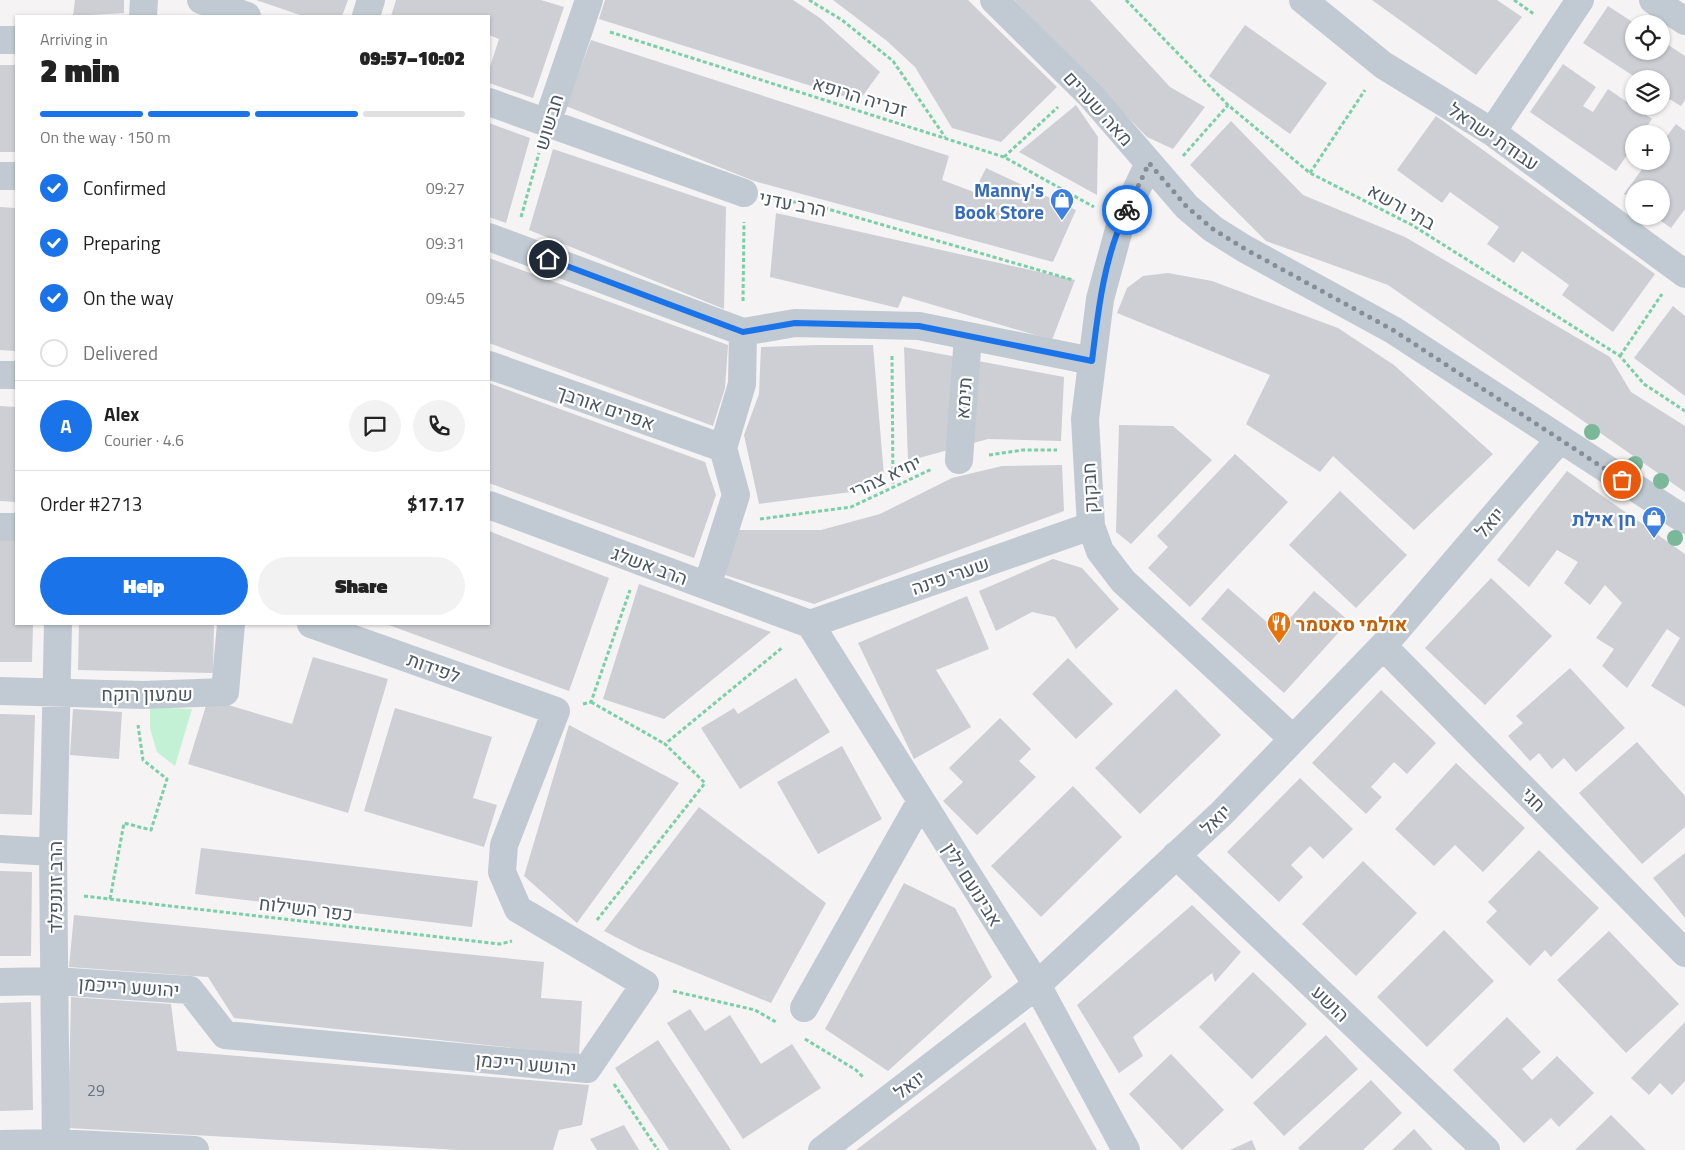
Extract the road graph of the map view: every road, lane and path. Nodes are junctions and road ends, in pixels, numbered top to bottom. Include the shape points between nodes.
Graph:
1 (144, 0) edge
2 (201, 0) edge
3 (371, 0) edge
4 (809, 0) edge
5 (994, 0) edge
6 (1126, 0) edge
7 (1303, 0) edge
8 (1580, 0) edge
9 (1653, 0) edge
10 (585, 11) edge
11 (143, 15) edge
12 (244, 15) edge
13 (366, 15) edge
14 (1685, 21) edge
15 (0, 40) edge
16 (15, 40) edge
17 (1382, 65) junction
18 (490, 102) edge
19 (1063, 103) dead end
20 (1228, 105) junction
21 (547, 123) junction
22 (1492, 132) junction
23 (946, 137) junction
24 (1004, 157) junction
25 (1156, 171) junction
26 (1310, 173) junction
27 (0, 176) edge
28 (15, 176) edge
29 (744, 193) junction
30 (1121, 222) junction
31 (501, 242) edge
32 (1682, 272) edge
33 (1102, 289) junction
34 (892, 325) junction
35 (743, 332) junction
36 (968, 336) junction
37 (1620, 356) junction
38 (1092, 361) junction
39 (490, 365) edge
40 (0, 375) edge
41 (15, 375) edge
42 (1685, 411) edge
43 (1560, 439) junction
44 (723, 448) junction
45 (1023, 450) dead end
46 (959, 460) junction
47 (893, 486) junction
48 (490, 505) edge
49 (1685, 520) edge
50 (727, 523) junction
51 (1091, 526) junction
52 (0, 527) edge
53 (15, 528) edge
54 (640, 561) junction
55 (707, 586) junction
56 (810, 624) junction
57 (58, 625) edge
58 (231, 625) edge
59 (314, 625) edge
60 (1382, 646) junction
61 (0, 691) edge
62 (58, 692) junction
63 (143, 695) junction
64 (591, 702) junction
65 (556, 711) junction
66 (1293, 739) junction
67 (665, 744) junction
68 (921, 801) junction
69 (0, 850) edge
70 (53, 852) junction
71 (1176, 856) junction
72 (54, 892) junction
73 (110, 899) junction
74 (553, 930) junction
75 (578, 944) junction
76 (1685, 953) edge
77 (55, 981) junction
78 (0, 982) edge
79 (646, 984) junction
80 (1037, 985) junction
81 (804, 1008) dead end
82 (781, 1025) dead end
83 (798, 1035) dead end
84 (596, 1057) junction
85 (886, 1101) junction
86 (0, 1144) edge
87 (56, 1147) edge
88 (195, 1150) edge
89 (658, 1150) edge
90 (822, 1150) edge
91 (1126, 1150) edge
92 (1486, 1150) edge

1 - 11 street
2 - 12 street
3 - 13 street
4 - 23 path via 842,20 892,61
5 - 25 street, מאה שערים via 1091,96
6 - 20 path, בתי ורשא
7 - 17 street, עבודת ישראל
8 - 22 street
9 - 14 street
10 - 21 street, חבשוש
10 - 23 path, זכריה הרופא
15 - 16 street
17 - 22 street, עבודת ישראל
17 - 26 path
18 - 21 street, הרב עדני
19 - 24 path
20 - 25 path
20 - 26 path, בתי ורשא
21 - 29 street, הרב עדני
21 - 31 path, חבשוש
22 - 32 street, עבודת ישראל
23 - 24 path, זכריה הרופא
24 - 30 path, זכריה הרופא
25 - 30 street, חבקוק
25 - 43 street, מאה שערים via 1187,207 1237,244 1393,330
26 - 37 path, בתי ורשא via 1412,225
27 - 28 street
29 - 33 path, הרב עדני via 821,207
29 - 35 path
30 - 33 street, חבקוק
31 - 35 street
32 - 37 path
33 - 38 street, חבקוק
34 - 35 street via 795,323
34 - 36 street via 919,326
34 - 47 path
35 - 44 street via 742,384
36 - 38 street
36 - 46 street, תימא
37 - 42 path, בתי ורשא via 1644,384
38 - 51 street, חבקוק via 1085,419
39 - 44 street, אפרים אורבך
40 - 41 street
43 - 49 street, מאה שערים
43 - 60 street, יואל
44 - 50 street via 736,495
45 - 46 path, יחיא צהרי
46 - 47 path, יחיא צהרי
47 - 50 path, יחיא צהרי via 851,507
48 - 54 street, הרב אשלג
50 - 55 street
51 - 56 street, שערי פינה
51 - 66 street, חבקוק via 1100,551 1123,581
52 - 53 street
54 - 55 street, הרב אשלג
54 - 64 path
55 - 56 street, הרב אשלג
56 - 67 path
56 - 68 street, אבינועם ילין
57 - 62 street, הרב זוננפלד
58 - 63 street, שמעון רוקח via 225,692
59 - 65 street, לפידות
60 - 66 street, יואל
60 - 76 street, חגי
61 - 62 street, שמעון רוקח
62 - 63 street, שמעון רוקח
62 - 70 street, הרב זוננפלד
63 - 73 path via 137,728 143,760 167,779 151,830 124,823
64 - 65 path
64 - 67 path
65 - 74 street via 504,845 502,872 518,909
66 - 71 street, יואל
67 - 75 path via 705,783
68 - 80 street, אבינועם ילין
68 - 81 street
69 - 70 street
70 - 72 street, הרב זוננפלד
71 - 80 street, יואל
71 - 92 street, הושע
72 - 73 path, כפר השילוח
72 - 77 street, הרב זוננפלד
73 - 74 path, כפר השילוח via 500,944
74 - 75 street
75 - 79 street
77 - 78 street
77 - 84 street, יהושע רייכמן via 190,990 225,1035 587,1069
77 - 87 street, הרב זוננפלד
79 - 82 path via 755,1010
79 - 84 street, יהושע רייכמן
80 - 85 street, יואל
80 - 91 street, אבינועם ילין
83 - 85 path via 856,1070
84 - 89 path
85 - 90 street, יואל
86 - 87 street
87 - 88 street

